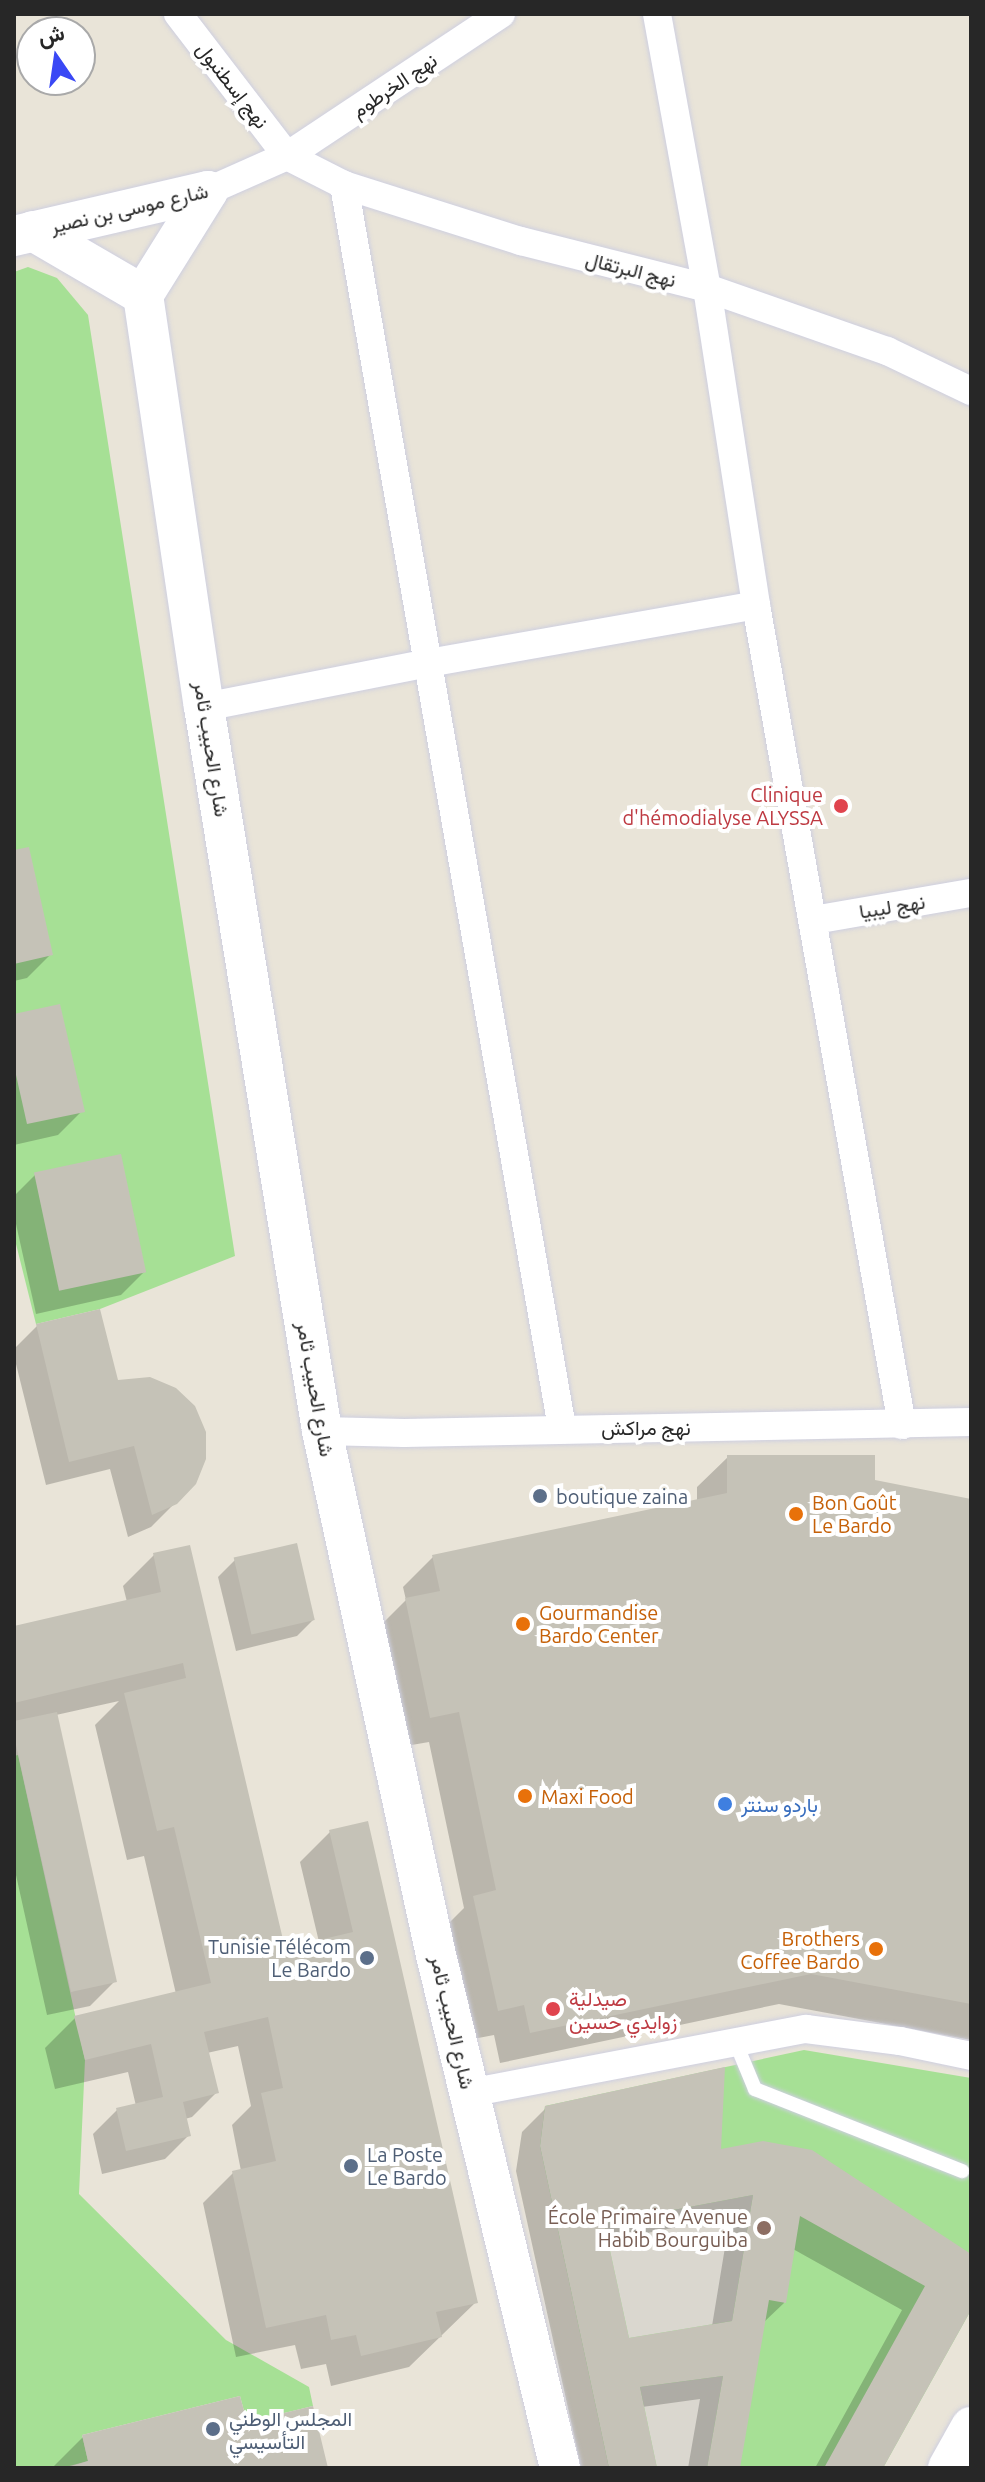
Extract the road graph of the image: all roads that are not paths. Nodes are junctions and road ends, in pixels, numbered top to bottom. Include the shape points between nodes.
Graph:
1 (178, 14) edge
2 (501, 14) edge
3 (657, 14) edge
4 (287, 156) junction
5 (344, 185) junction
6 (208, 191) junction
7 (20, 228) edge
8 (707, 288) junction
9 (143, 295) junction
10 (971, 391) edge
11 (756, 605) junction
12 (428, 663) junction
13 (204, 707) junction
14 (971, 893) edge
15 (814, 920) junction
16 (971, 1422) edge
17 (902, 1425) junction
18 (562, 1428) junction
19 (322, 1431) junction
20 (735, 2041) junction
21 (971, 2056) edge
22 (469, 2093) junction
23 (962, 2171) dead end
24 (971, 2427) edge
25 (560, 2468) edge
26 (948, 2468) edge

1 - 4 street, نهج إسطنبول
2 - 4 street, نهج الخرطوم
3 - 8 street
4 - 5 street, نهج البرتقال
4 - 6 street, شارع موسى بن نصير
5 - 8 street, نهج البرتقال via 521,241
5 - 12 street
6 - 7 street, شارع موسى بن نصير
6 - 9 street
7 - 9 street
8 - 10 street, نهج البرتقال via 887,351
8 - 11 street
9 - 13 street, شارع الحبيب ثامر
11 - 12 street
11 - 15 street
12 - 13 street
12 - 18 street
13 - 19 street, شارع الحبيب ثامر
14 - 15 street, نهج ليبيا
15 - 17 street
16 - 17 street, نهج مراكش
17 - 18 street, نهج مراكش
18 - 19 street, نهج مراكش
19 - 22 street, شارع الحبيب ثامر
20 - 21 street via 806,2029
20 - 22 street
20 - 23 lane via 755,2089
22 - 25 street, شارع الحبيب ثامر
24 - 26 street

